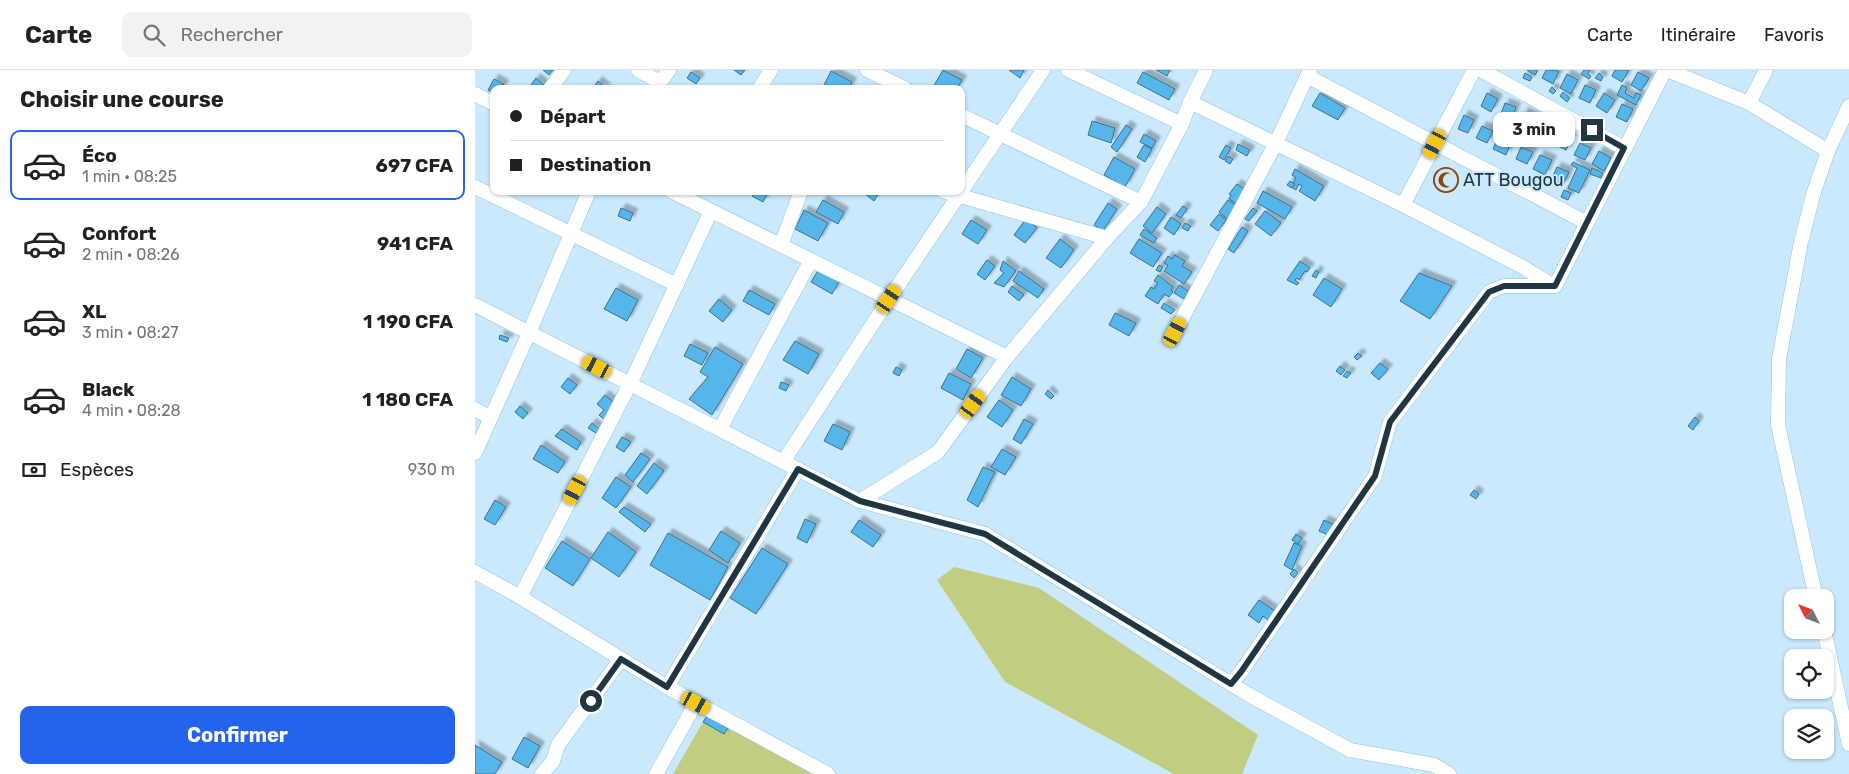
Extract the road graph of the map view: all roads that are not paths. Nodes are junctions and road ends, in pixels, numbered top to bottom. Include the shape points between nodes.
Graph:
1 (564, 70) edge
2 (638, 70) edge
3 (669, 70) edge
4 (771, 70) edge
5 (867, 70) edge
6 (1043, 70) edge
7 (1067, 70) edge
8 (1206, 70) edge
9 (1474, 70) edge
10 (1481, 70) edge
11 (1666, 70) edge
12 (1766, 70) edge
13 (1308, 73) edge
14 (553, 85) edge
15 (657, 85) edge
16 (762, 85) edge
17 (898, 85) edge
18 (475, 94) edge
19 (490, 102) edge
20 (1190, 102) junction
21 (1749, 103) junction
22 (1849, 106) edge
23 (965, 118) edge
24 (1182, 124) junction
25 (1849, 126) edge
26 (1000, 134) junction
27 (1277, 144) junction
28 (1435, 144) junction
29 (1624, 148) junction
30 (1828, 151) junction
31 (965, 186) edge
32 (475, 187) edge
33 (490, 194) edge
34 (491, 195) edge
35 (587, 195) edge
36 (687, 195) edge
37 (800, 195) edge
38 (959, 195) joint
39 (1141, 202) junction
40 (1403, 205) junction
41 (711, 211) junction
42 (1587, 222) junction
43 (571, 234) junction
44 (1107, 238) junction
45 (781, 245) junction
46 (811, 260) junction
47 (677, 285) junction
48 (1555, 286) junction
49 (889, 299) junction
50 (475, 305) edge
51 (1175, 332) dead end
52 (529, 333) junction
53 (1007, 357) junction
54 (631, 384) junction
55 (475, 409) edge
56 (491, 418) junction
57 (719, 429) junction
58 (475, 454) edge
59 (783, 462) junction
60 (798, 469) junction
61 (860, 501) junction
62 (475, 572) edge
63 (1814, 589) edge
64 (520, 597) junction
65 (1826, 639) edge
66 (621, 659) junction
67 (1231, 684) junction
68 (667, 687) junction
69 (696, 703) junction
70 (1849, 744) edge
71 (542, 774) edge
72 (656, 774) edge
73 (828, 774) edge
74 (1449, 774) edge

1 - 14 street
2 - 15 street
3 - 15 street
4 - 16 street
5 - 17 street
6 - 26 street
7 - 24 street
8 - 20 street
9 - 28 street
10 - 29 street
11 - 21 street
11 - 29 street
12 - 21 street
13 - 27 street
13 - 28 street
18 - 19 street
20 - 24 street
20 - 27 street
21 - 30 street
22 - 30 street
23 - 26 street
24 - 39 street
25 - 30 street
26 - 31 street
26 - 39 street
27 - 40 street
27 - 51 street
28 - 40 street
28 - 42 street
29 - 42 street
30 - 63 street via 1801,242 1779,359 1778,425
32 - 33 street
34 - 43 street
35 - 43 street
36 - 41 street
37 - 45 street
38 - 44 street
38 - 49 street
39 - 44 street
40 - 48 street
41 - 45 street
41 - 47 street
42 - 48 street
43 - 47 street
43 - 52 street
44 - 53 street
45 - 46 street
46 - 49 street
46 - 57 street
47 - 54 street
48 - 67 street via 1504,286 1489,292 1390,422 1375,476
49 - 53 street
49 - 59 street
50 - 52 street
52 - 54 street
52 - 56 street
53 - 61 street via 938,452
54 - 57 street
54 - 64 street
55 - 56 street
56 - 58 street
57 - 59 street
59 - 60 street
60 - 61 street
60 - 68 street
61 - 67 street via 985,534
62 - 64 street
64 - 66 street
65 - 70 street
66 - 68 street
66 - 71 street via 558,745 553,761
67 - 74 street via 1350,750 1434,765
68 - 69 street
69 - 72 street
69 - 73 street

